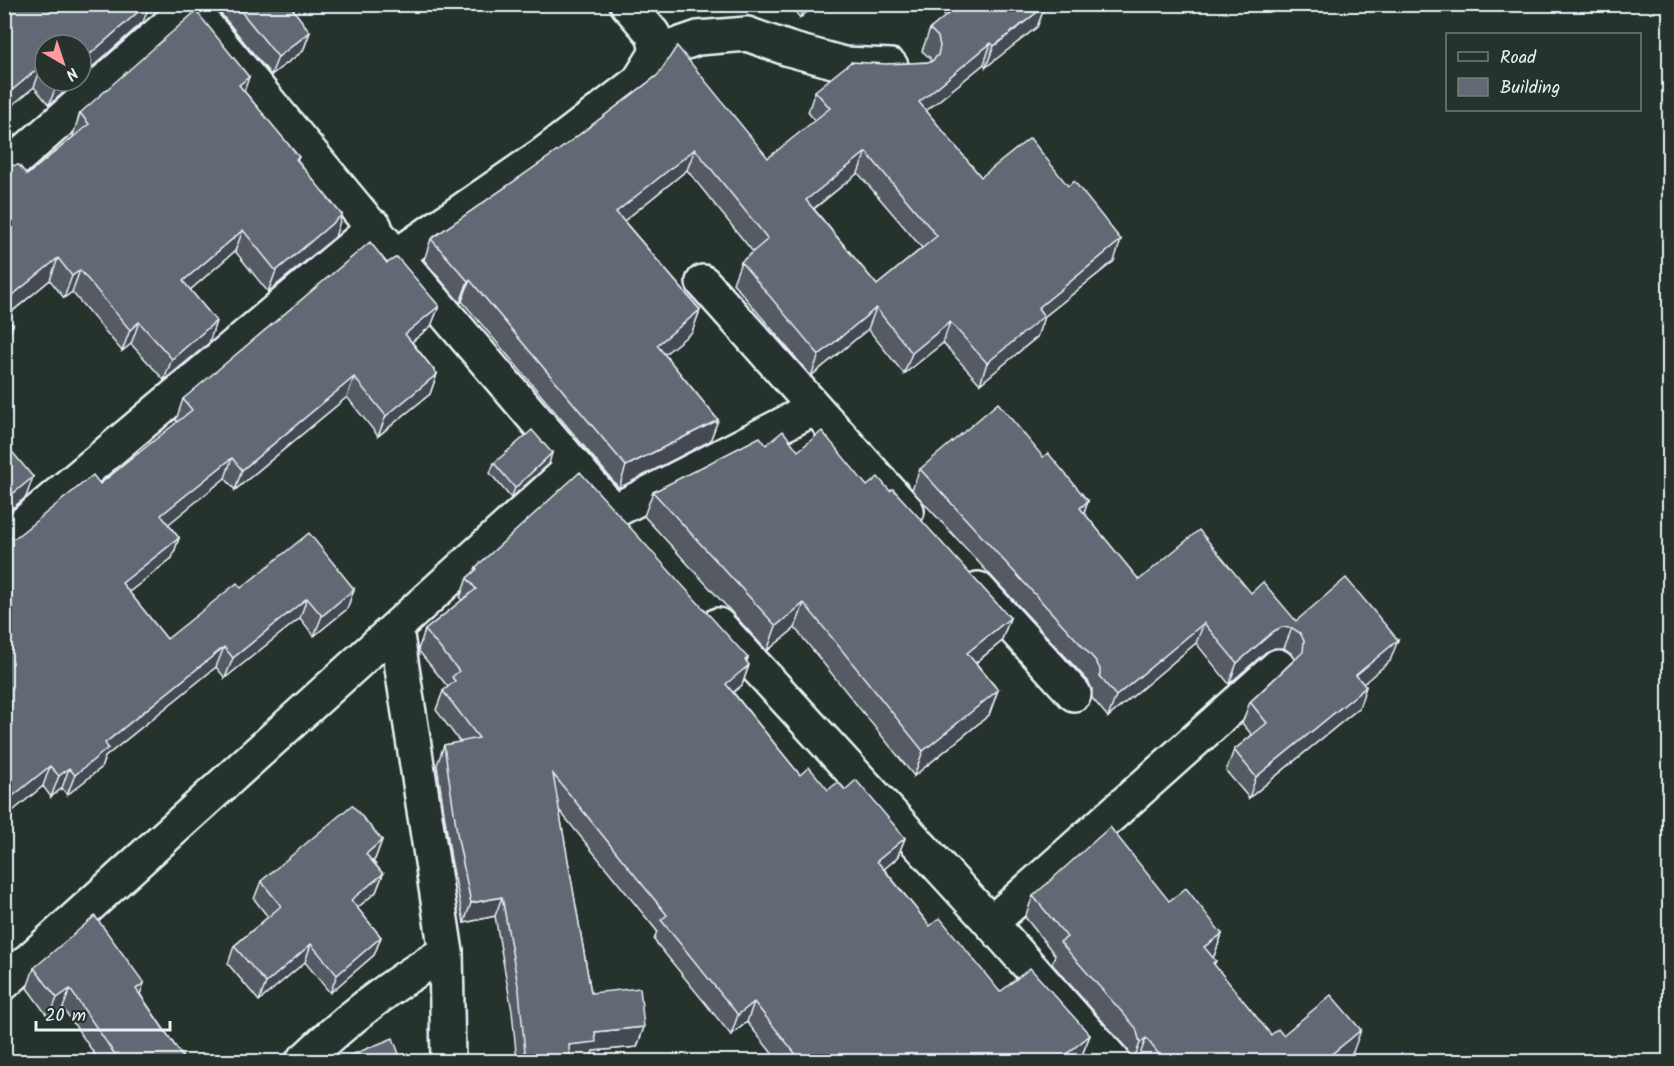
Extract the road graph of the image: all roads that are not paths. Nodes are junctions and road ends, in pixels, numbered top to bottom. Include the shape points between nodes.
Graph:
1 (627, 4) edge
2 (189, 5) edge
3 (657, 52) junction
4 (914, 67) edge
5 (4, 170) edge
6 (375, 227) junction
7 (396, 256) junction
8 (703, 282) dead end
9 (813, 409) junction
10 (574, 466) junction
11 (614, 512) junction
12 (926, 531) edge
13 (638, 538) edge
14 (4, 540) edge
15 (957, 566) edge
16 (694, 599) edge
17 (396, 629) junction
18 (1278, 666) dead end
19 (1074, 694) dead end
20 (991, 923) junction
21 (446, 952) junction
22 (4, 983) edge
23 (302, 1062) edge
24 (448, 1062) edge
25 (1114, 1062) edge

1 - 3 street via 653,34
2 - 5 street
2 - 6 street
3 - 4 street via 698,38 747,34 844,64
3 - 7 street via 639,81 542,156
6 - 7 street
6 - 14 street
7 - 10 street
8 - 9 street
9 - 11 street
9 - 12 street
10 - 11 street
10 - 17 street
11 - 13 street
15 - 19 street
16 - 20 street
17 - 21 street
17 - 22 street
18 - 20 street
20 - 25 street
21 - 23 street via 350,1017
21 - 24 street

